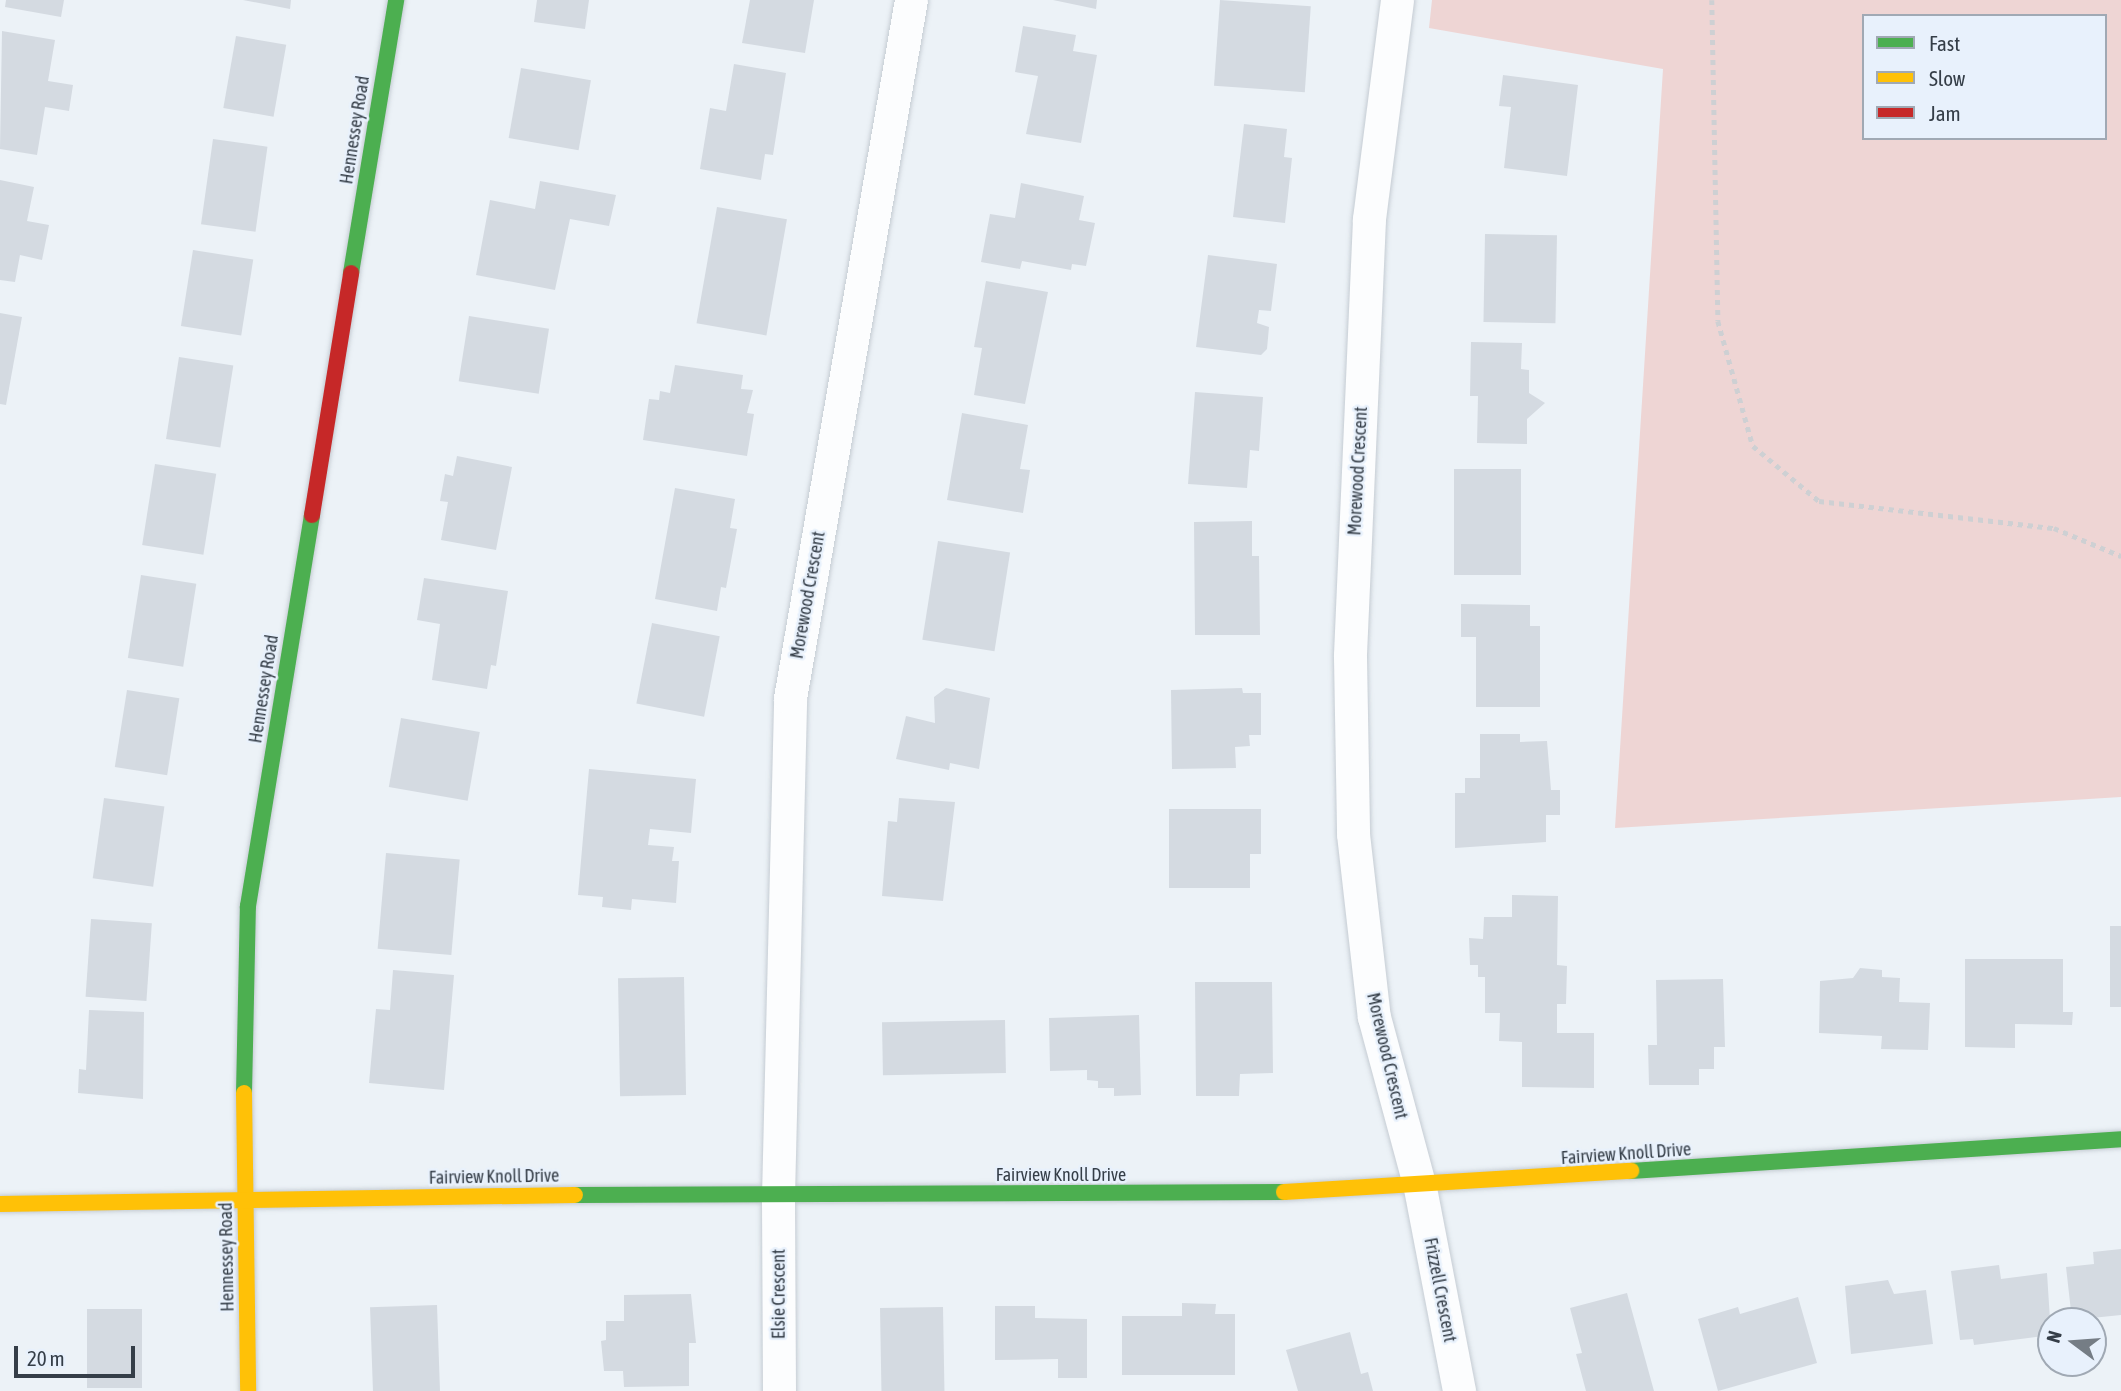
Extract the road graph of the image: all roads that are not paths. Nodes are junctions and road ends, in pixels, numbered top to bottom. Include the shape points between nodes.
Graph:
1 (396, 0) edge
2 (911, 0) edge
3 (1397, 0) edge
4 (2121, 1139) edge
5 (1420, 1188) junction
6 (778, 1196) junction
7 (246, 1200) junction
8 (0, 1203) edge
9 (248, 1391) edge
10 (779, 1391) edge
11 (1459, 1391) edge

1 - 7 street, Hennessey Road via 248,906
2 - 6 street, Morewood Crescent via 790,698
3 - 5 street, Morewood Crescent via 1369,219 1350,657 1353,834 1374,1017
4 - 5 street, Fairview Knoll Drive
5 - 6 street, Fairview Knoll Drive
5 - 11 street, Frizzell Crescent
6 - 7 street, Fairview Knoll Drive
6 - 10 street, Elsie Crescent
7 - 8 street, Fairview Knoll Drive
7 - 9 street, Hennessey Road

